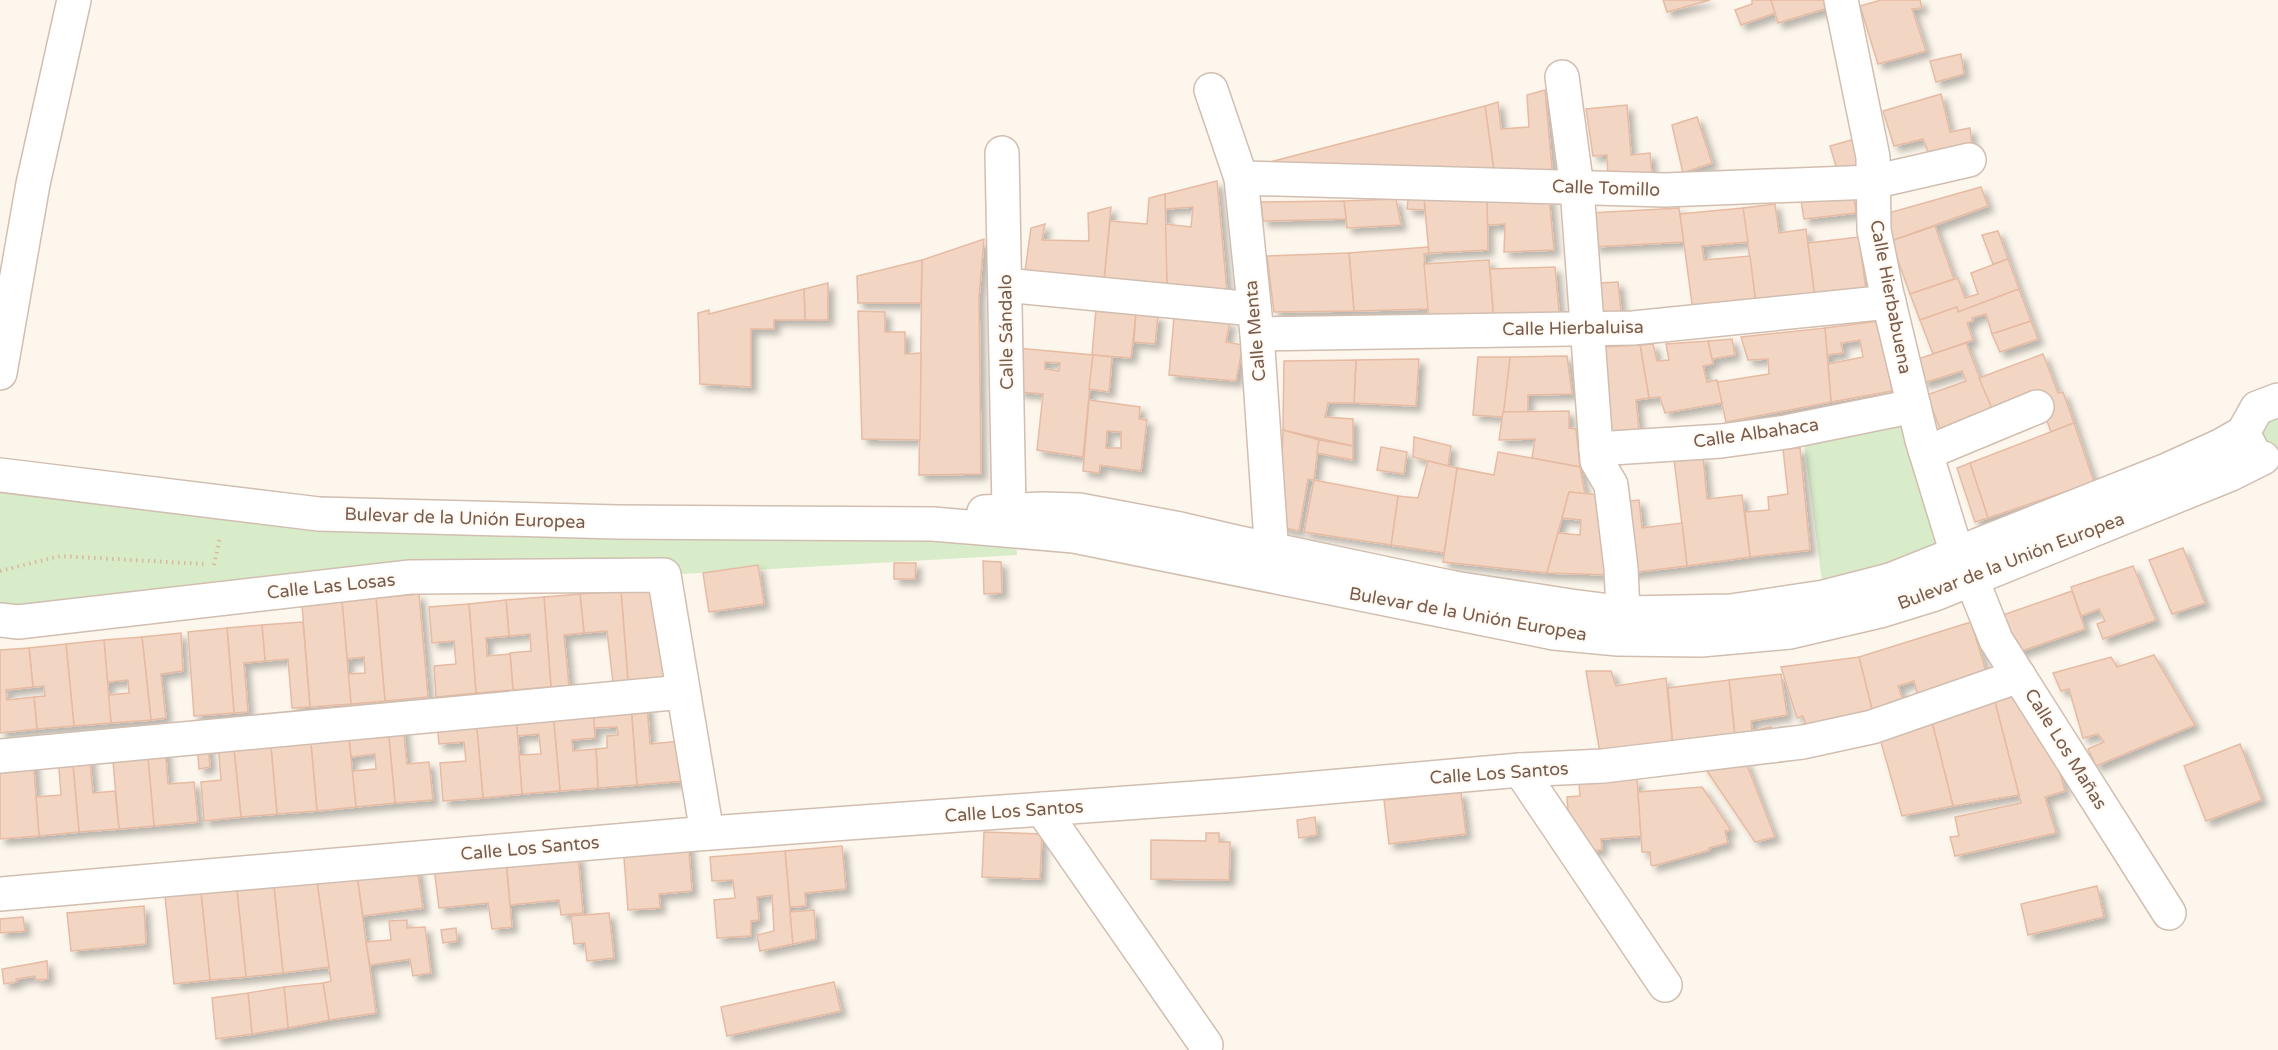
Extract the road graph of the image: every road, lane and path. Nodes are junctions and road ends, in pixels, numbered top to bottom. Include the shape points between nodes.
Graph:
1 (74, 0) edge
2 (1841, 0) edge
3 (1562, 77) dead end
4 (1211, 90) dead end
5 (1002, 153) dead end
6 (1969, 160) dead end
7 (1241, 178) junction
8 (1873, 182) junction
9 (1577, 188) junction
10 (1005, 285) junction
11 (1889, 302) junction
12 (1255, 322) junction
13 (1586, 329) junction
14 (0, 373) edge
15 (2278, 400) edge
16 (1914, 406) junction
17 (2037, 407) dead end
18 (2243, 433) junction
19 (1596, 449) junction
20 (1926, 453) junction
21 (2271, 460) edge
22 (0, 475) edge
23 (2127, 501) junction
24 (228, 503) junction
25 (1009, 510) junction
26 (933, 524) junction
27 (1272, 563) junction
28 (214, 564) junction
29 (1965, 567) junction
30 (0, 572) edge
31 (214, 599) junction
32 (1623, 612) junction
33 (0, 620) edge
34 (2019, 676) junction
35 (684, 692) junction
36 (0, 756) edge
37 (1520, 770) junction
38 (1042, 809) junction
39 (707, 833) junction
40 (0, 894) edge
41 (2169, 913) dead end
42 (1665, 985) dead end
43 (1206, 1046) dead end

1 - 14 street via 33,184
2 - 8 street, Calle Hierbabuena via 1873,157
3 - 9 street
4 - 7 street, Calle Menta
5 - 10 street, Calle Sándalo
6 - 8 street, Calle Tomillo
7 - 9 street, Calle Tomillo
7 - 12 street, Calle Menta
8 - 9 street, Calle Tomillo via 1665,190
8 - 11 street, Calle Hierbabuena via 1874,230
9 - 13 street
10 - 12 street, Calle Hierbaluisa
10 - 25 street, Calle Sándalo
11 - 13 street, Calle Hierbaluisa via 1633,328
11 - 16 street, Calle Hierbabuena
12 - 13 street, Calle Hierbaluisa
12 - 27 street, Calle Menta
13 - 19 street
15 - 18 street via 2257,408
16 - 19 street, Calle Albahaca via 1722,441
16 - 20 street, Calle Hierbabuena
17 - 20 street
18 - 21 street via 2254,454
18 - 23 street, Bulevar de la Unión Europea
19 - 32 street via 1597,461 1611,485
20 - 29 street, Calle Hierbabuena
21 - 23 street, Bulevar de la Unión Europea
22 - 24 street, Bulevar de la Unión Europea
23 - 29 street, Bulevar de la Unión Europea
24 - 26 street, Bulevar de la Unión Europea via 331,514 617,522
24 - 28 path
25 - 26 street, Bulevar de la Unión Europea
25 - 27 street, Bulevar de la Unión Europea via 1079,510 1169,527
26 - 27 street, Bulevar de la Unión Europea via 1074,536
27 - 29 street, Bulevar de la Unión Europea via 1554,633 1701,640 1790,632 1880,610 1935,594
27 - 32 street, Bulevar de la Unión Europea
28 - 30 path via 60,556
28 - 31 path
29 - 32 street, Bulevar de la Unión Europea via 1824,597 1731,611
29 - 34 street, Calle Los Mañas via 1996,640
31 - 33 street, Calle Las Losas via 18,622
31 - 35 street, Calle Las Losas via 410,577 664,574
34 - 37 street, Calle Los Santos via 1872,727 1803,742 1603,766
34 - 41 street, Calle Los Mañas
35 - 36 street
35 - 39 street
37 - 38 street, Calle Los Santos
37 - 42 street
38 - 39 street, Calle Los Santos
38 - 43 street
39 - 40 street, Calle Los Santos

